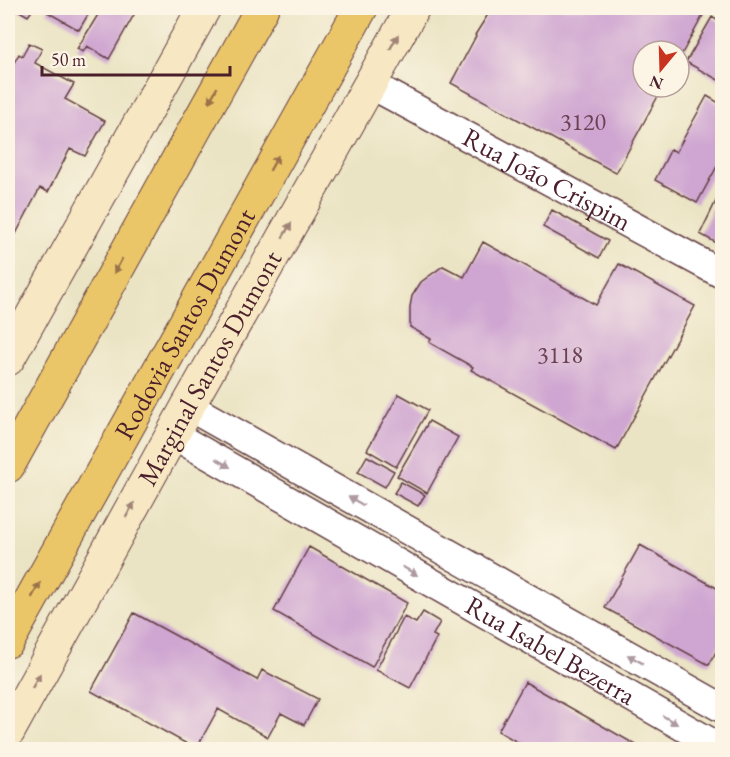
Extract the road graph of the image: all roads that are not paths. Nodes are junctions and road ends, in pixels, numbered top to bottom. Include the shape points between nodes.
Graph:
1 (204, 8) edge
2 (262, 8) edge
3 (361, 8) edge
4 (413, 8) edge
5 (370, 84) junction
6 (723, 274) edge
7 (12, 339) edge
8 (188, 406) junction
9 (172, 434) junction
10 (8, 466) edge
11 (395, 523) junction
12 (379, 553) junction
13 (8, 641) edge
14 (723, 708) edge
15 (8, 732) edge
16 (716, 741) edge

1 - 7 main road
2 -> 10 highway
13 -> 3 highway, Rodovia Santos Dumont
5 -> 4 main road, Marginal Santos Dumont
5 - 6 street, Rua João Crispim
8 -> 5 main road, Marginal Santos Dumont
8 - 9 main road, Marginal Santos Dumont
11 -> 8 street, Rua Isabel Bezerra
9 -> 12 street, Rua Isabel Bezerra
15 -> 9 main road, Marginal Santos Dumont
11 - 12 street
14 -> 11 street, Rua Isabel Bezerra
12 -> 16 street, Rua Isabel Bezerra

